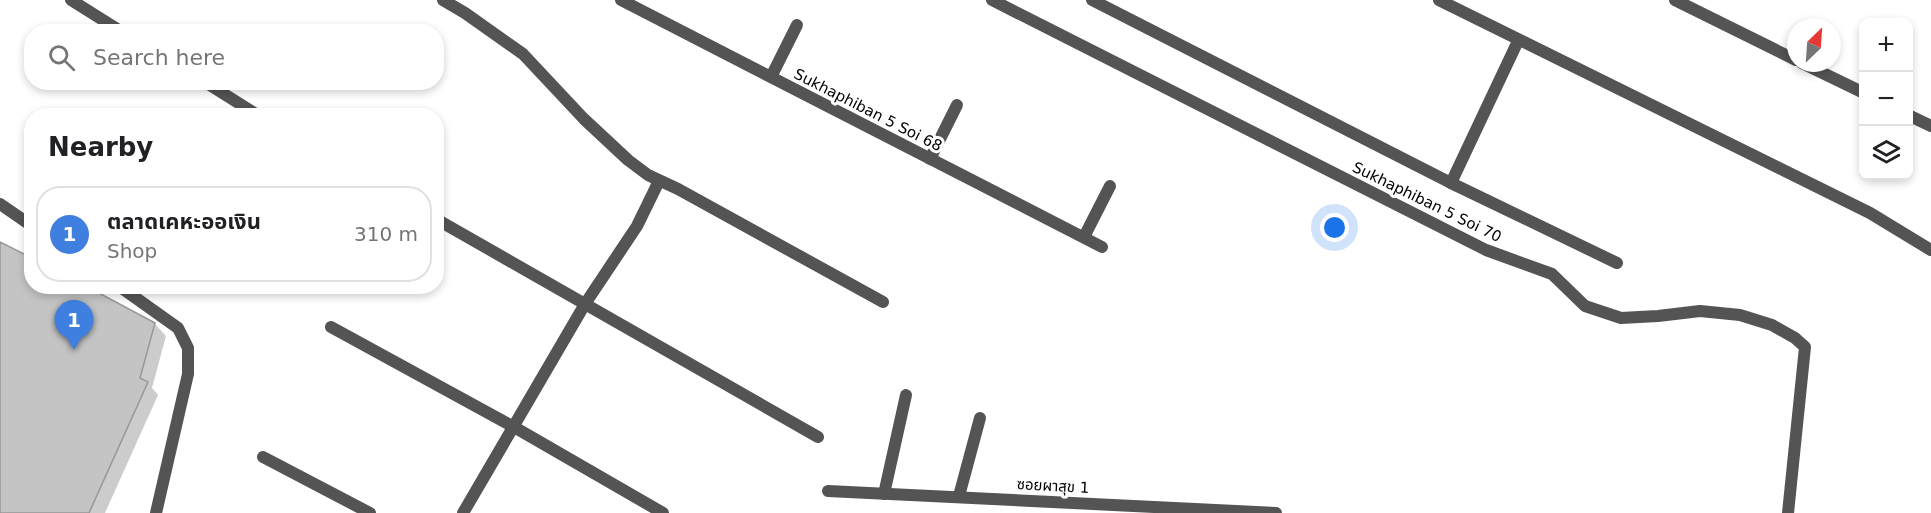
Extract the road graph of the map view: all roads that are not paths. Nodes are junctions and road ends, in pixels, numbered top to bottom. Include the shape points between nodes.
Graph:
1 (71, 0) edge
2 (443, 0) edge
3 (621, 0) edge
4 (992, 0) edge
5 (1092, 0) edge
6 (1439, 0) edge
7 (1674, 0) edge
8 (109, 24) edge
9 (797, 25) dead end
10 (1518, 41) junction
11 (1787, 56) edge
12 (1820, 72) edge
13 (771, 77) junction
14 (218, 90) edge
15 (1859, 91) edge
16 (957, 105) dead end
17 (246, 108) edge
18 (1913, 117) edge
19 (1931, 126) edge
20 (930, 159) junction
21 (659, 181) junction
22 (1451, 183) junction
23 (1110, 186) dead end
24 (0, 204) edge
25 (24, 220) edge
26 (444, 224) edge
27 (1084, 237) junction
28 (1102, 247) dead end
29 (1931, 250) edge
30 (1617, 263) dead end
31 (130, 294) edge
32 (883, 302) dead end
33 (585, 304) junction
34 (331, 327) dead end
35 (906, 395) dead end
36 (980, 418) dead end
37 (514, 427) junction
38 (818, 437) dead end
39 (263, 457) dead end
40 (828, 491) dead end
41 (884, 494) junction
42 (959, 496) junction
43 (156, 513) edge
44 (370, 513) edge
45 (463, 513) edge
46 (663, 513) edge
47 (1276, 513) edge
48 (1788, 513) edge

1 - 8 street
2 - 21 street via 523,54 584,119 628,160
3 - 13 street, Sukhaphiban 5 Soi 68
4 - 48 street, Sukhaphiban 5 Soi 70 via 1486,250 1552,274 1585,306 1621,318 1700,311 1740,315 1772,325 1795,338 1805,347
5 - 22 street
6 - 10 street
7 - 11 street
9 - 13 street
10 - 22 street
10 - 29 street via 1870,213
12 - 15 street
13 - 20 street, Sukhaphiban 5 Soi 68
14 - 17 street
16 - 20 street
18 - 19 street
20 - 27 street, Sukhaphiban 5 Soi 68
21 - 32 street
21 - 33 street via 637,226
22 - 30 street
23 - 27 street
24 - 25 street
26 - 33 street
27 - 28 street, Sukhaphiban 5 Soi 68
31 - 43 street via 178,328 188,348 188,374
33 - 37 street
33 - 38 street
34 - 37 street
35 - 41 street
36 - 42 street
37 - 45 street
37 - 46 street
39 - 44 street
40 - 41 street, ซอยผาสุข 1
41 - 42 street, ซอยผาสุข 1
42 - 47 street, ซอยผาสุข 1

